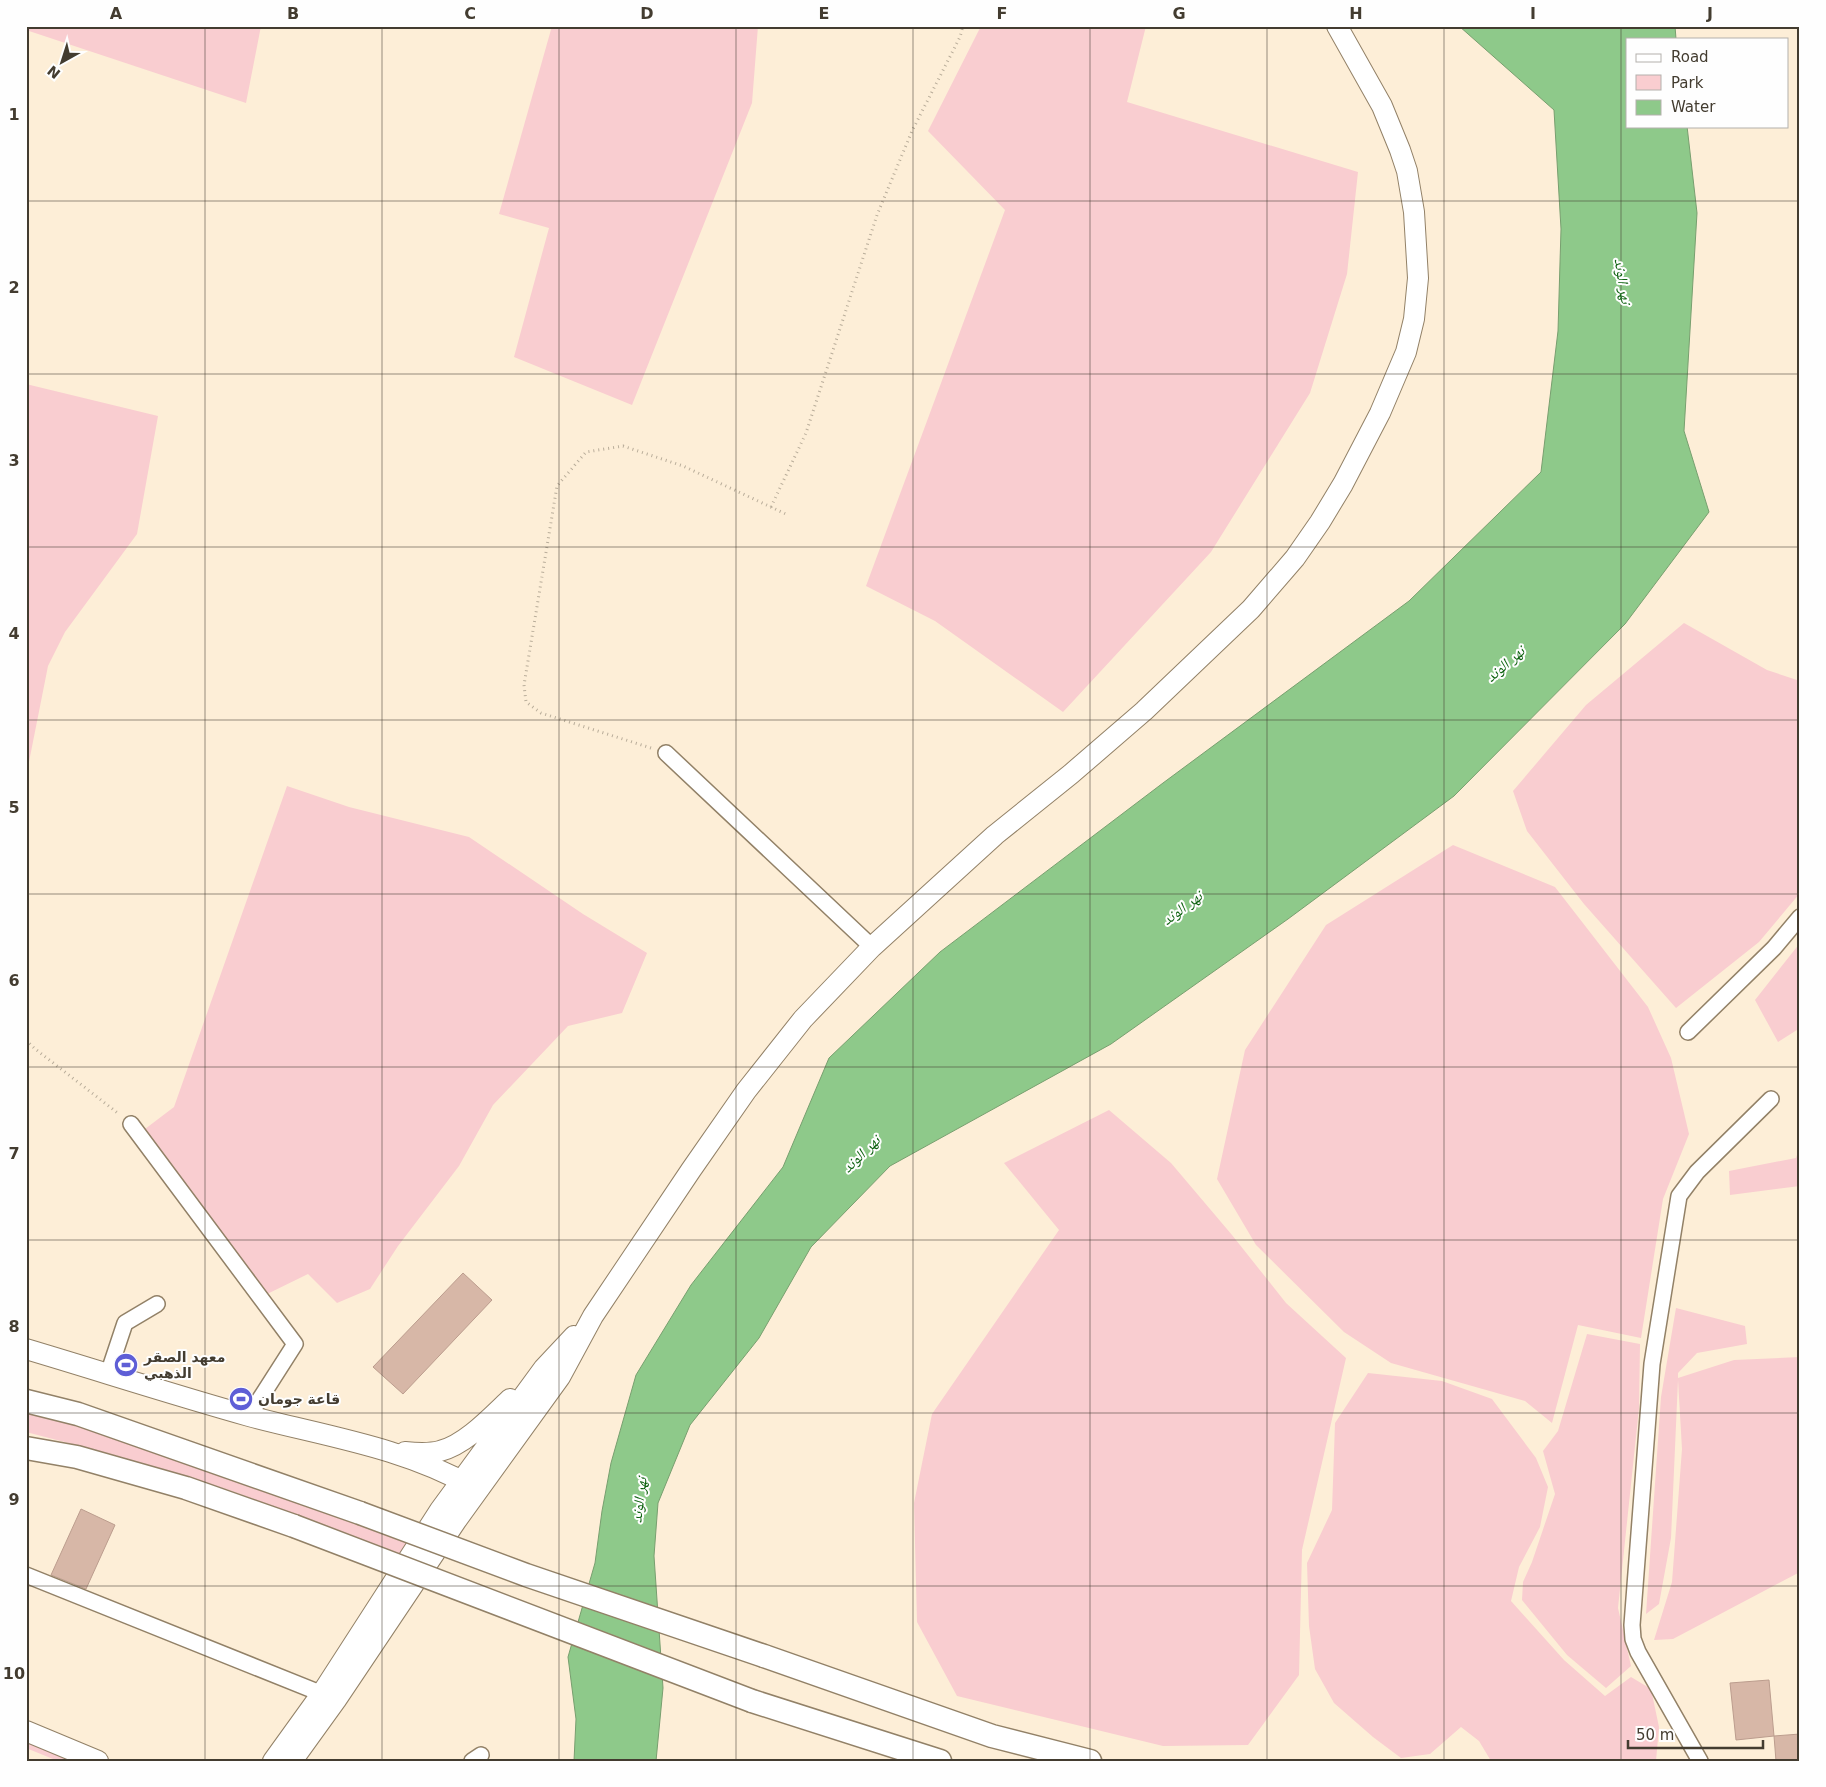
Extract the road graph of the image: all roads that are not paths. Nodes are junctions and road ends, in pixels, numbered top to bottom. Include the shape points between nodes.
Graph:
1 (1337, 26) edge
2 (666, 754) road end
3 (1800, 917) edge
4 (872, 948) junction
5 (1688, 1032) dead end
6 (1771, 1099) dead end
7 (131, 1124) road end
8 (157, 1304) dead end
9 (593, 1316) junction
10 (26, 1349) edge
11 (544, 1368) junction
12 (108, 1374) junction
13 (26, 1401) edge
14 (249, 1416) junction
15 (26, 1448) edge
16 (390, 1451) junction
17 (461, 1480) junction
18 (479, 1490) junction
19 (26, 1575) edge
20 (329, 1697) junction
21 (26, 1731) edge
22 (98, 1761) edge
23 (273, 1761) edge
24 (292, 1761) edge
25 (940, 1761) edge
26 (1090, 1761) edge
27 (1700, 1761) edge

1 - 4 street via 1394,132 1407,171 1416,236 1416,299 1410,336 1398,372 1369,436 1320,522 1278,579 1251,608 1144,711 995,835
2 - 4 street
3 - 5 street via 1774,948
4 - 9 street via 803,1019 746,1091
6 - 27 street via 1698,1172 1679,1196 1652,1364 1633,1639
7 - 14 street via 295,1344
8 - 12 street via 125,1323
9 - 11 street
9 - 18 street via 560,1378
10 - 12 street
11 - 16 street via 453,1446 426,1453
11 - 17 street
12 - 14 street
13 - 26 main road, bridge via 78,1414 526,1575 992,1736
14 - 16 street
15 - 25 main road, bridge via 77,1456 186,1488 752,1701
16 - 17 street
17 - 18 street
17 - 20 street
18 - 20 street
19 - 20 street
20 - 23 street
20 - 24 street
21 - 22 street

